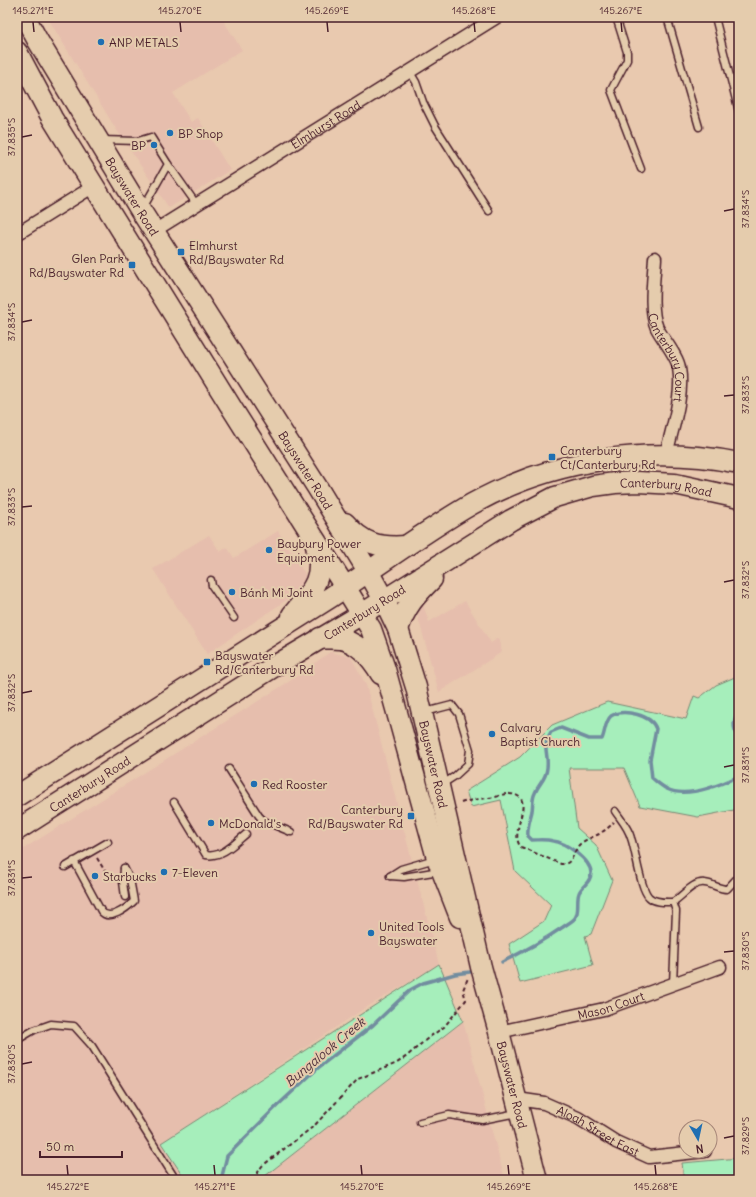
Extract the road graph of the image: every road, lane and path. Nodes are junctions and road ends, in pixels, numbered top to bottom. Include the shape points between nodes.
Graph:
1 (25, 17) edge
2 (498, 17) edge
3 (616, 17) edge
4 (667, 17) edge
5 (715, 17) edge
6 (17, 52) edge
7 (410, 72) junction
8 (739, 112) edge
9 (699, 127) dead end
10 (98, 139) junction
11 (168, 164) junction
12 (641, 169) dead end
13 (118, 172) junction
14 (94, 186) junction
15 (197, 205) junction
16 (141, 211) junction
17 (489, 211) dead end
18 (154, 232) junction
19 (17, 234) edge
20 (131, 247) junction
21 (655, 258) dead end
22 (666, 455) junction
23 (739, 462) edge
24 (660, 483) junction
25 (317, 487) junction
26 (739, 498) edge
27 (313, 537) junction
28 (406, 546) junction
29 (470, 546) junction
30 (368, 571) junction
31 (212, 580) dead end
32 (346, 587) junction
33 (384, 600) junction
34 (362, 614) junction
35 (234, 618) dead end
36 (280, 629) junction
37 (398, 629) junction
38 (320, 638) junction
39 (392, 693) junction
40 (422, 713) junction
41 (111, 736) junction
42 (131, 757) junction
43 (229, 769) dead end
44 (438, 787) junction
45 (17, 796) edge
46 (174, 802) dead end
47 (460, 803) dead end
48 (615, 811) dead end
49 (620, 817) junction
50 (17, 830) edge
51 (291, 832) dead end
52 (246, 834) dead end
53 (108, 842) dead end
54 (96, 855) dead end
55 (74, 862) junction
56 (445, 864) junction
57 (64, 867) dead end
58 (739, 876) edge
59 (111, 881) dead end
60 (125, 897) dead end
61 (673, 902) junction
62 (720, 967) dead end
63 (482, 969) junction
64 (673, 984) junction
65 (499, 1032) junction
66 (17, 1040) edge
67 (518, 1106) junction
68 (420, 1122) dead end
69 (678, 1154) edge
70 (176, 1180) edge
71 (253, 1180) edge
72 (537, 1180) edge

1 - 10 main road, Bayswater Road
2 - 7 street, Elmhurst Road
3 - 12 lane via 627,60 611,90
4 - 9 lane
5 - 8 lane
6 - 14 main road, Bayswater Road via 52,118
7 - 15 street, Elmhurst Road
7 - 17 lane via 435,126
10 - 11 lane via 138,142 151,137
10 - 13 main road, Bayswater Road
11 - 15 lane
11 - 16 lane
13 - 14 main road
13 - 16 main road, Bayswater Road
14 - 19 street
14 - 20 main road, Bayswater Road
15 - 18 street, Elmhurst Road
16 - 18 main road, Bayswater Road
18 - 20 main road
18 - 25 main road, Bayswater Road
20 - 27 main road, Bayswater Road
21 - 22 street, Canterbury Court via 653,312 656,327 679,366 681,383
22 - 23 main road
22 - 24 main road
22 - 28 main road via 625,456 602,460 555,470 528,479 498,490
24 - 26 main road, Canterbury Road
24 - 29 main road, Canterbury Road via 615,483 561,495 511,520
25 - 28 main road via 352,531 364,540 381,546
25 - 30 main road, Bayswater Road
27 - 32 main road, Bayswater Road
27 - 36 main road via 320,566 318,577 314,587
28 - 30 main road
29 - 33 main road, Canterbury Road
29 - 37 main road via 415,595 406,608
30 - 32 main road
30 - 33 main road, Bayswater Road
31 - 35 lane via 212,586
32 - 34 main road, Bayswater Road
32 - 36 main road
33 - 34 main road, Canterbury Road
33 - 37 main road, Bayswater Road
34 - 38 main road, Canterbury Road
34 - 39 main road, Bayswater Road via 371,629
36 - 41 main road
37 - 40 main road, Bayswater Road
38 - 39 main road via 340,639 359,648 379,670
38 - 42 main road, Canterbury Road
39 - 56 main road, Bayswater Road
40 - 44 main road, Bayswater Road
40 - 44 lane via 452,705 459,714 470,750 468,764
41 - 42 main road
41 - 45 main road
42 - 50 main road, Canterbury Road
43 - 51 lane via 258,816
44 - 56 main road, Bayswater Road
46 - 52 lane via 206,854 221,854
47 - 49 path via 509,794 520,798 523,809 517,832 517,844 561,864 571,860 579,845 608,828
48 - 49 lane
49 - 61 lane via 632,839 648,897 654,901
53 - 55 lane
54 - 59 path
55 - 57 lane
55 - 60 lane via 105,915 114,915 133,903 131,882 124,868
56 - 56 lane via 404,877 390,876 401,869
56 - 63 main road, Bayswater Road
58 - 61 lane via 727,889 707,883 694,885
61 - 64 lane via 676,924
62 - 64 street, Mason Court
63 - 65 main road, Bayswater Road
63 - 71 path via 469,975 463,990 466,1000 444,1027 397,1063 358,1079 314,1126 262,1166
64 - 65 street, Mason Court via 604,1009
65 - 67 main road, Bayswater Road
66 - 70 lane via 34,1030 52,1024 74,1026 92,1046
67 - 68 lane via 482,1120 449,1115
67 - 69 street, Aloah Street East via 544,1103 578,1118 616,1142 649,1157
67 - 72 main road, Bayswater Road

